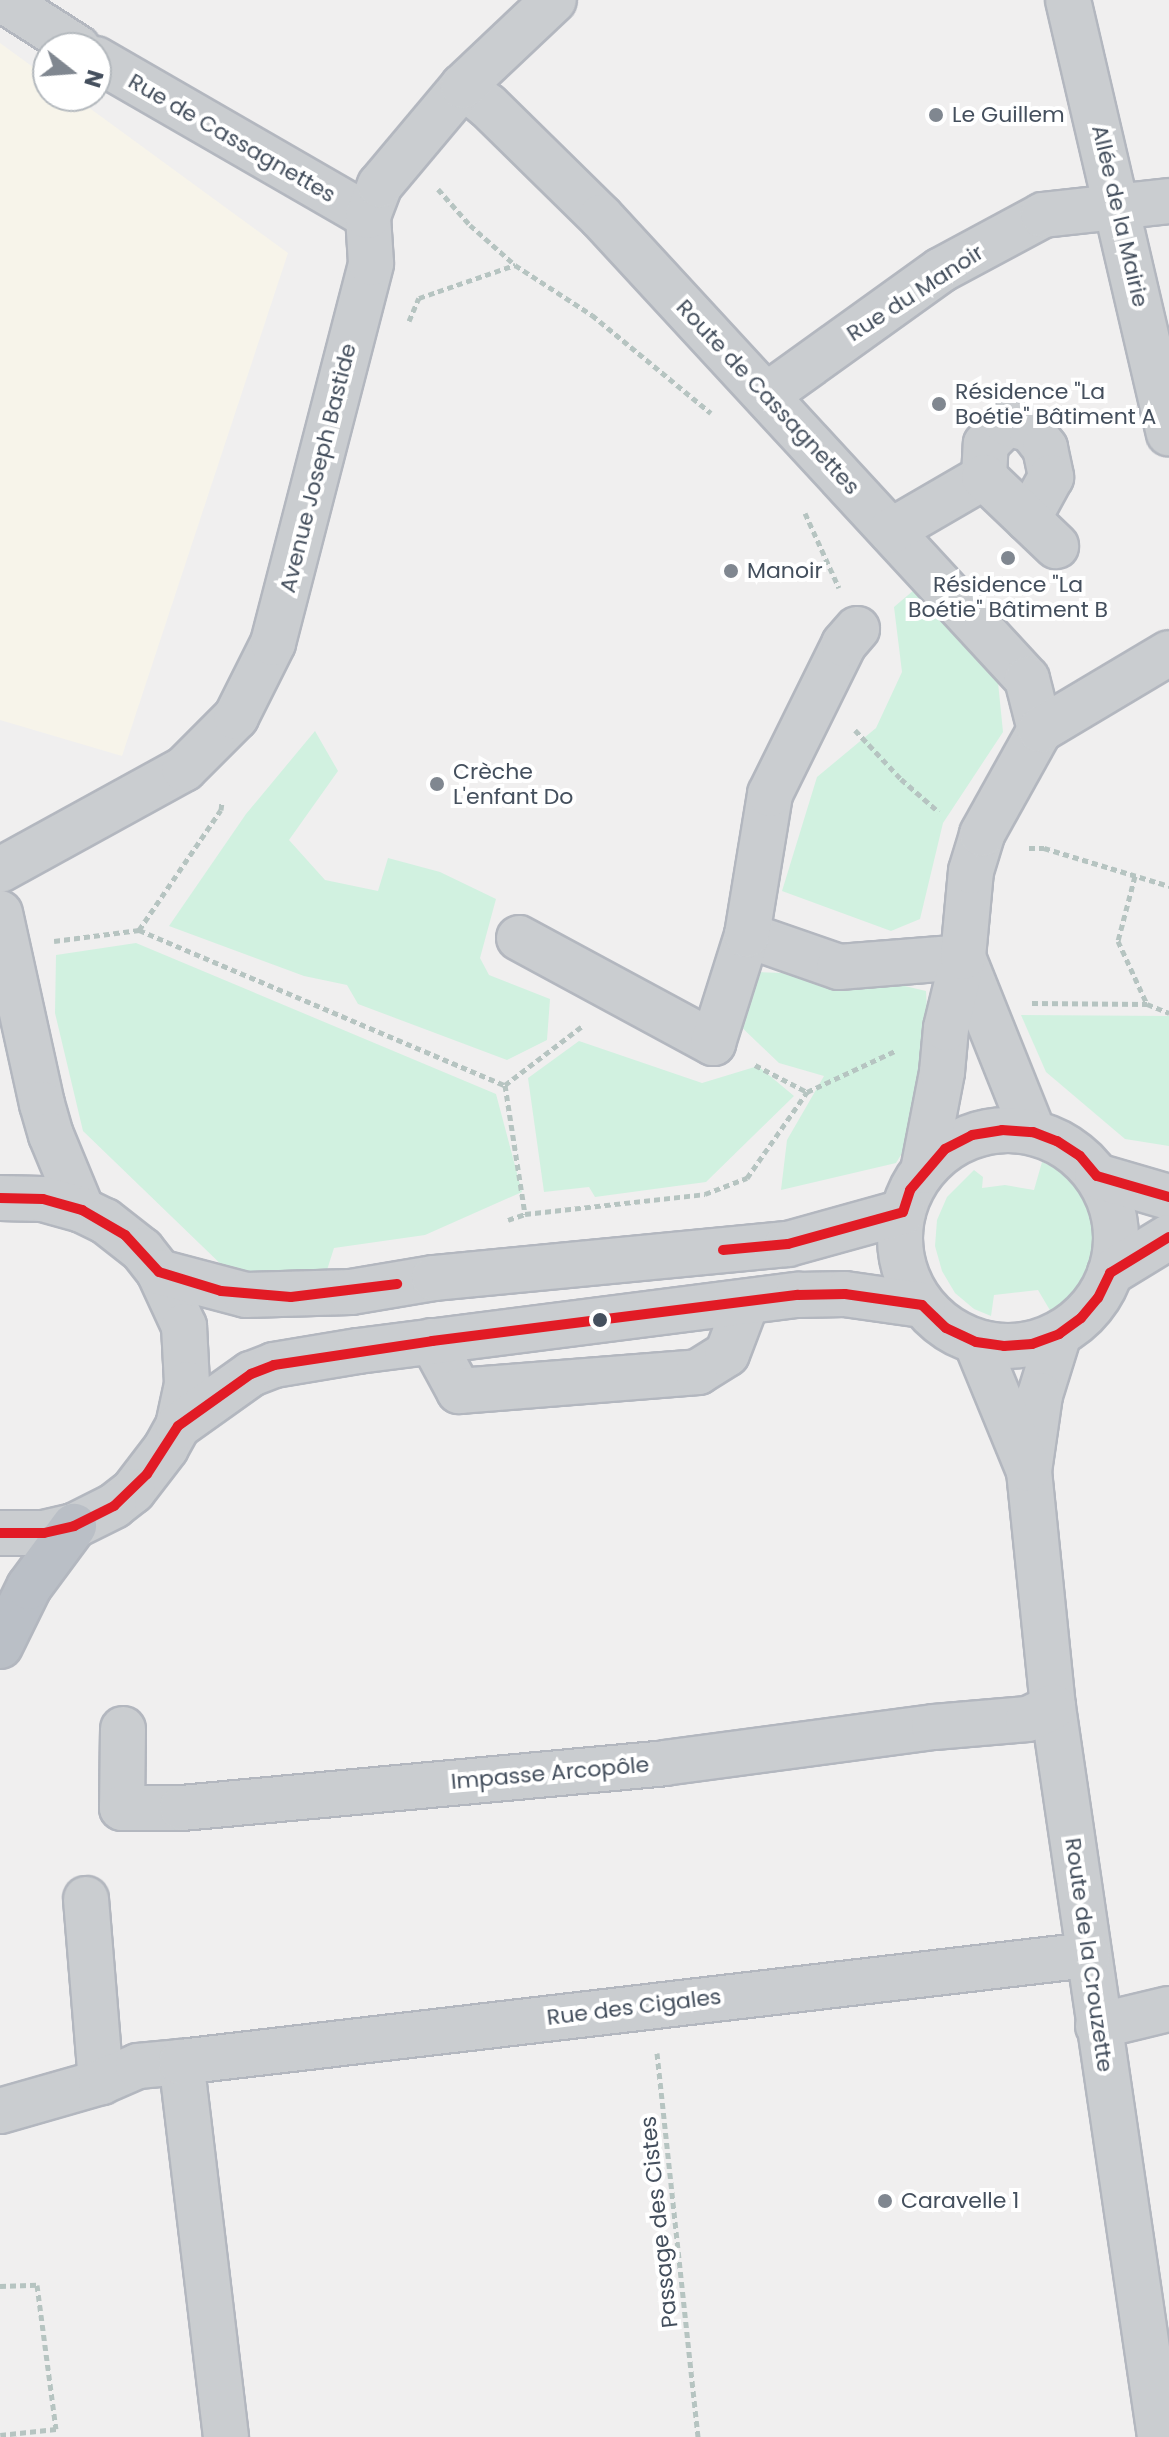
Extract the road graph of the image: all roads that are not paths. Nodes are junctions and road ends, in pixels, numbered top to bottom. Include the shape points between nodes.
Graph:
1 (3, 0) edge
2 (554, 0) edge
3 (1068, 0) edge
4 (53, 32) edge
5 (112, 68) edge
6 (463, 86) junction
7 (1169, 201) edge
8 (1119, 208) junction
9 (368, 216) junction
10 (767, 395) junction
11 (1169, 433) edge
12 (984, 477) junction
13 (891, 531) junction
14 (857, 629) road end
15 (1169, 653) edge
16 (1040, 730) junction
17 (0, 870) edge
18 (747, 935) junction
19 (519, 938) dead end
20 (4, 955) edge
21 (963, 957) junction
22 (966, 1024) junction
23 (1033, 1132) junction
24 (923, 1171) junction
25 (1097, 1176) junction
26 (1169, 1197) edge
27 (0, 1198) edge
28 (82, 1210) junction
29 (903, 1212) junction
30 (1169, 1237) edge
31 (159, 1272) junction
32 (1110, 1273) junction
33 (746, 1304) junction
34 (922, 1305) junction
35 (1059, 1334) junction
36 (432, 1341) junction
37 (976, 1342) junction
38 (178, 1426) junction
39 (1029, 1471) junction
40 (74, 1526) junction
41 (0, 1533) edge
42 (0, 1646) edge
43 (1053, 1707) junction
44 (123, 1729) dead end
45 (86, 1899) dead end
46 (1088, 1955) junction
47 (1169, 2009) edge
48 (1098, 2026) junction
49 (181, 2062) junction
50 (101, 2082) junction
51 (0, 2111) edge
52 (226, 2437) edge
53 (1160, 2437) edge

1 - 4 street
2 - 6 street, Avenue Joseph Bastide
3 - 8 street, Allée de la Mairie
5 - 9 street, Rue de Cassagnettes
6 - 9 street, Avenue Joseph Bastide via 380,185
6 - 10 street, Route de Cassagnettes via 601,217
7 - 8 street, Rue du Manoir
8 - 10 street, Rue du Manoir via 1043,215 941,270
8 - 11 street, Allée de la Mairie
9 - 17 street, Avenue Joseph Bastide via 371,263 273,643 236,717 184,769
10 - 13 street, Route de Cassagnettes
12 - 12 street via 986,444 1007,423 1031,430 1045,448 1051,477 1042,533
12 - 13 street
13 - 16 street, Route de Cassagnettes via 1027,679
14 - 18 street via 844,644 770,794
15 - 16 street
16 - 21 street via 982,834 971,871
18 - 19 street via 713,1043
18 - 21 street via 839,967
20 - 28 street via 51,1135
21 - 22 street
22 - 23 street
22 - 24 street via 942,1072
23 - 24 street via 972,1135 945,1149
23 - 25 street via 1080,1156
24 - 29 street
25 - 26 street
25 - 32 street via 1112,1207 1116,1240
27 - 28 street via 43,1199
28 - 31 street via 125,1235
29 - 31 street via 788,1244 434,1278 351,1292 246,1295
29 - 34 street via 899,1245 906,1277
30 - 32 street
31 - 38 street via 184,1326 187,1384
32 - 35 street via 1098,1298
33 - 34 street via 845,1294
33 - 36 street
33 - 36 street via 727,1354 698,1372 462,1405
34 - 37 street via 946,1328
35 - 37 street via 1032,1344
35 - 39 street, Route de la Crouzette via 1040,1395
36 - 38 street via 274,1365 251,1374
37 - 39 street, Route de la Crouzette
38 - 40 street via 133,1491
39 - 43 street, Route de la Crouzette
40 - 41 street via 44,1533
40 - 42 highway via 29,1587
43 - 44 street, Impasse Arcopôle via 1028,1719 664,1763 182,1808 122,1808
43 - 46 street, Route de la Crouzette
45 - 50 street
46 - 48 street, Route de la Crouzette
46 - 49 street, Rue des Cigales
47 - 48 street
48 - 53 street, Route de la Crouzette
49 - 50 street, Rue des Cigales via 138,2066
49 - 52 street
50 - 51 street, Rue des Cigales

